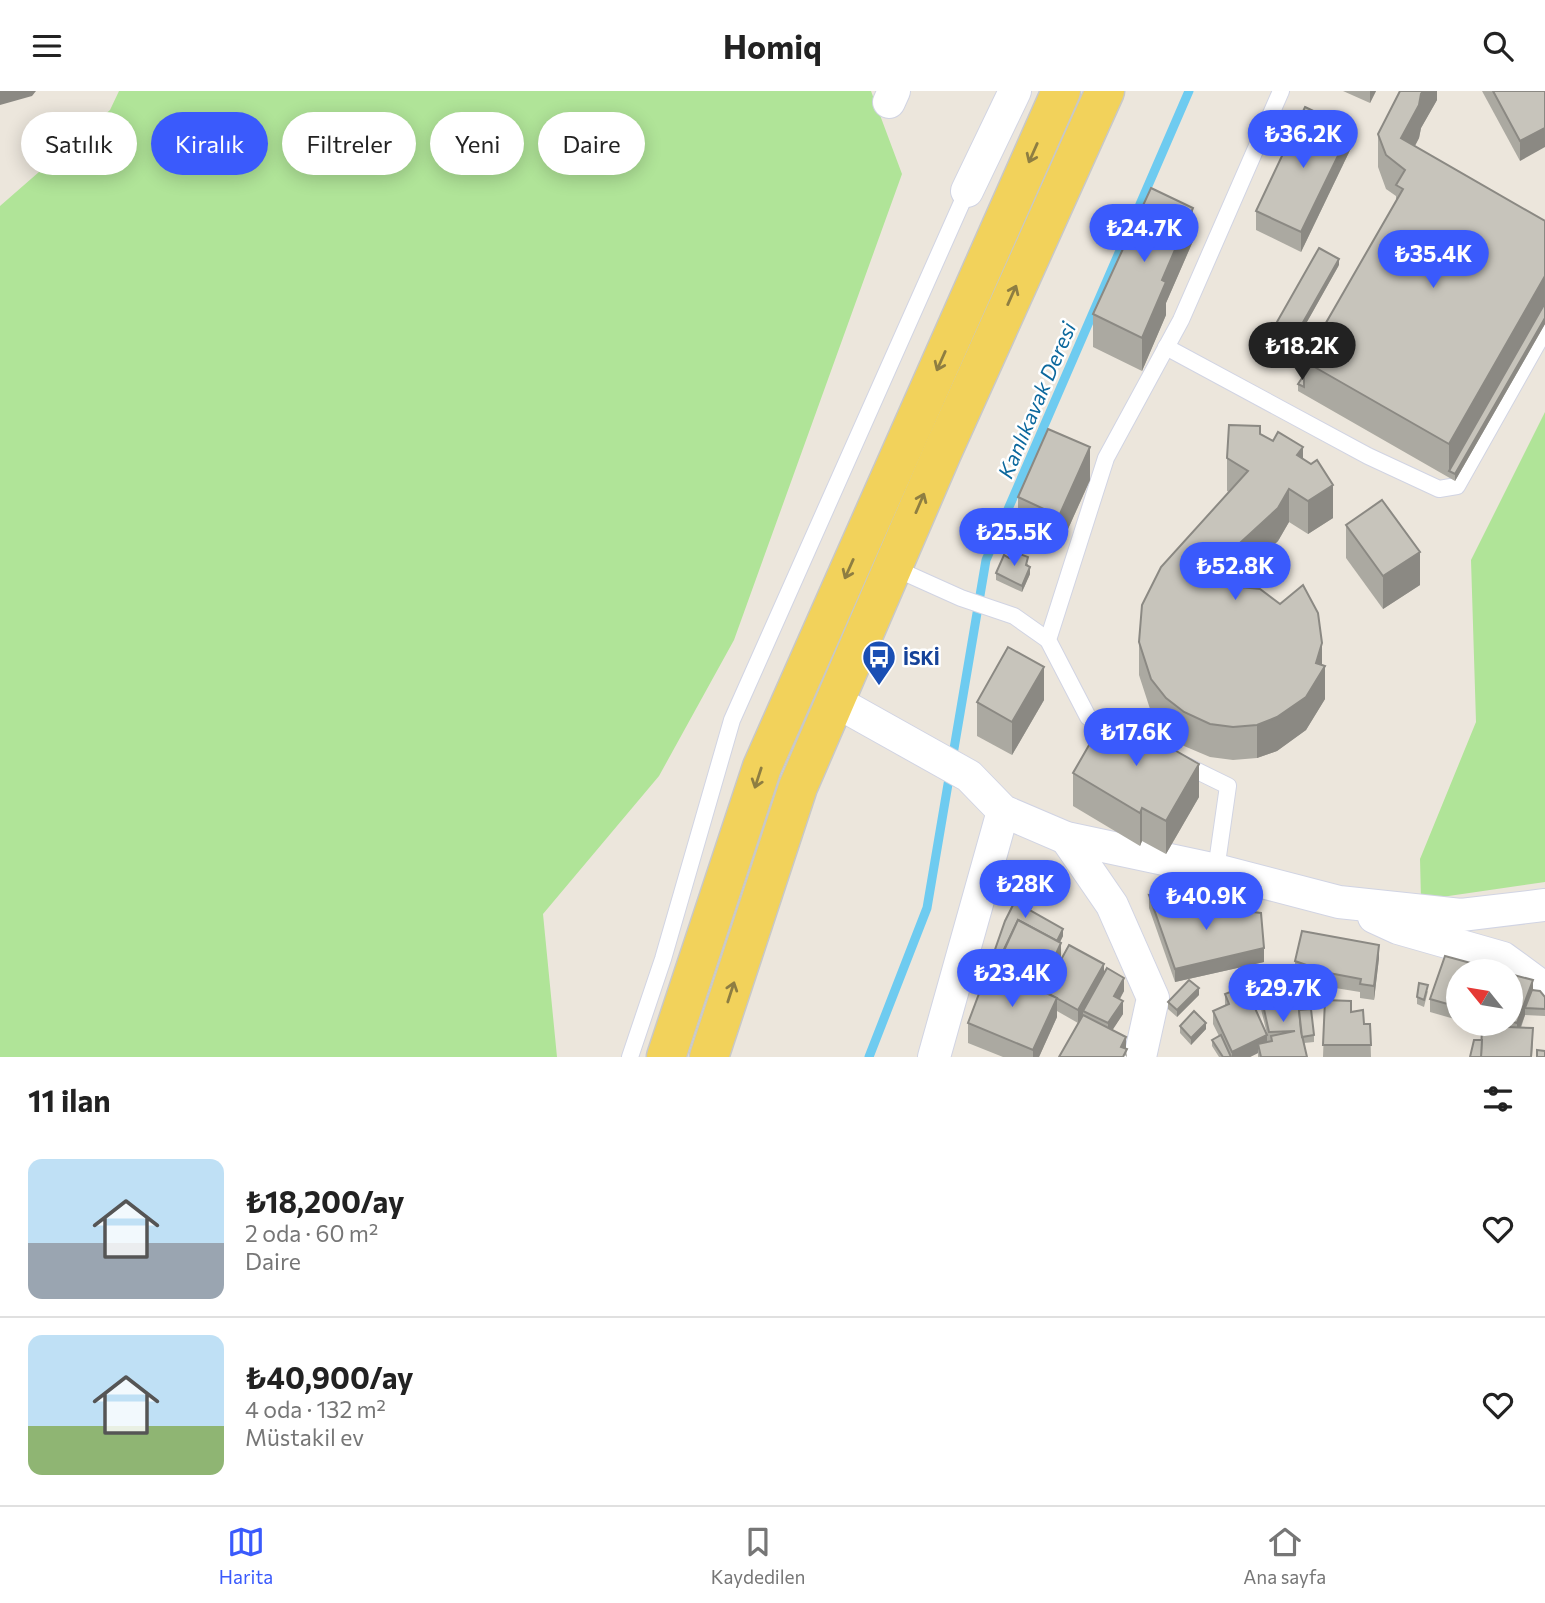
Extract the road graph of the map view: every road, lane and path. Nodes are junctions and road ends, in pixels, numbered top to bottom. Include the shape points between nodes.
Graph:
1 (1015, 91) edge
2 (1061, 91) edge
3 (1105, 91) edge
4 (1280, 91) edge
5 (967, 191) joint
6 (1545, 330) edge
7 (1166, 347) junction
8 (892, 567) junction
9 (1048, 640) junction
10 (835, 701) junction
11 (1134, 740) edge
12 (1169, 757) edge
13 (1003, 811) junction
14 (1066, 838) junction
15 (1216, 870) junction
16 (1339, 902) junction
17 (1545, 905) edge
18 (1545, 989) edge
19 (630, 1057) edge
20 (666, 1057) edge
21 (709, 1057) edge
22 (934, 1057) edge
23 (1140, 1057) edge

1 - 5 street
2 -> 20 main road via 762,767
8 -> 3 main road
4 - 7 lane
5 - 19 lane via 732,720
6 - 7 lane via 1457,486 1439,489 1367,456
7 - 9 lane via 1106,459
8 - 9 lane via 961,598 1014,615
8 - 10 main road
9 - 11 lane via 1088,717
10 - 13 street via 969,776
21 -> 10 main road via 798,787
12 - 15 lane via 1228,786
13 - 14 street
13 - 22 street
14 - 15 street
14 - 23 street via 1112,905 1153,998
15 - 16 street
16 - 17 street via 1461,915
16 - 18 street via 1398,928 1503,958

